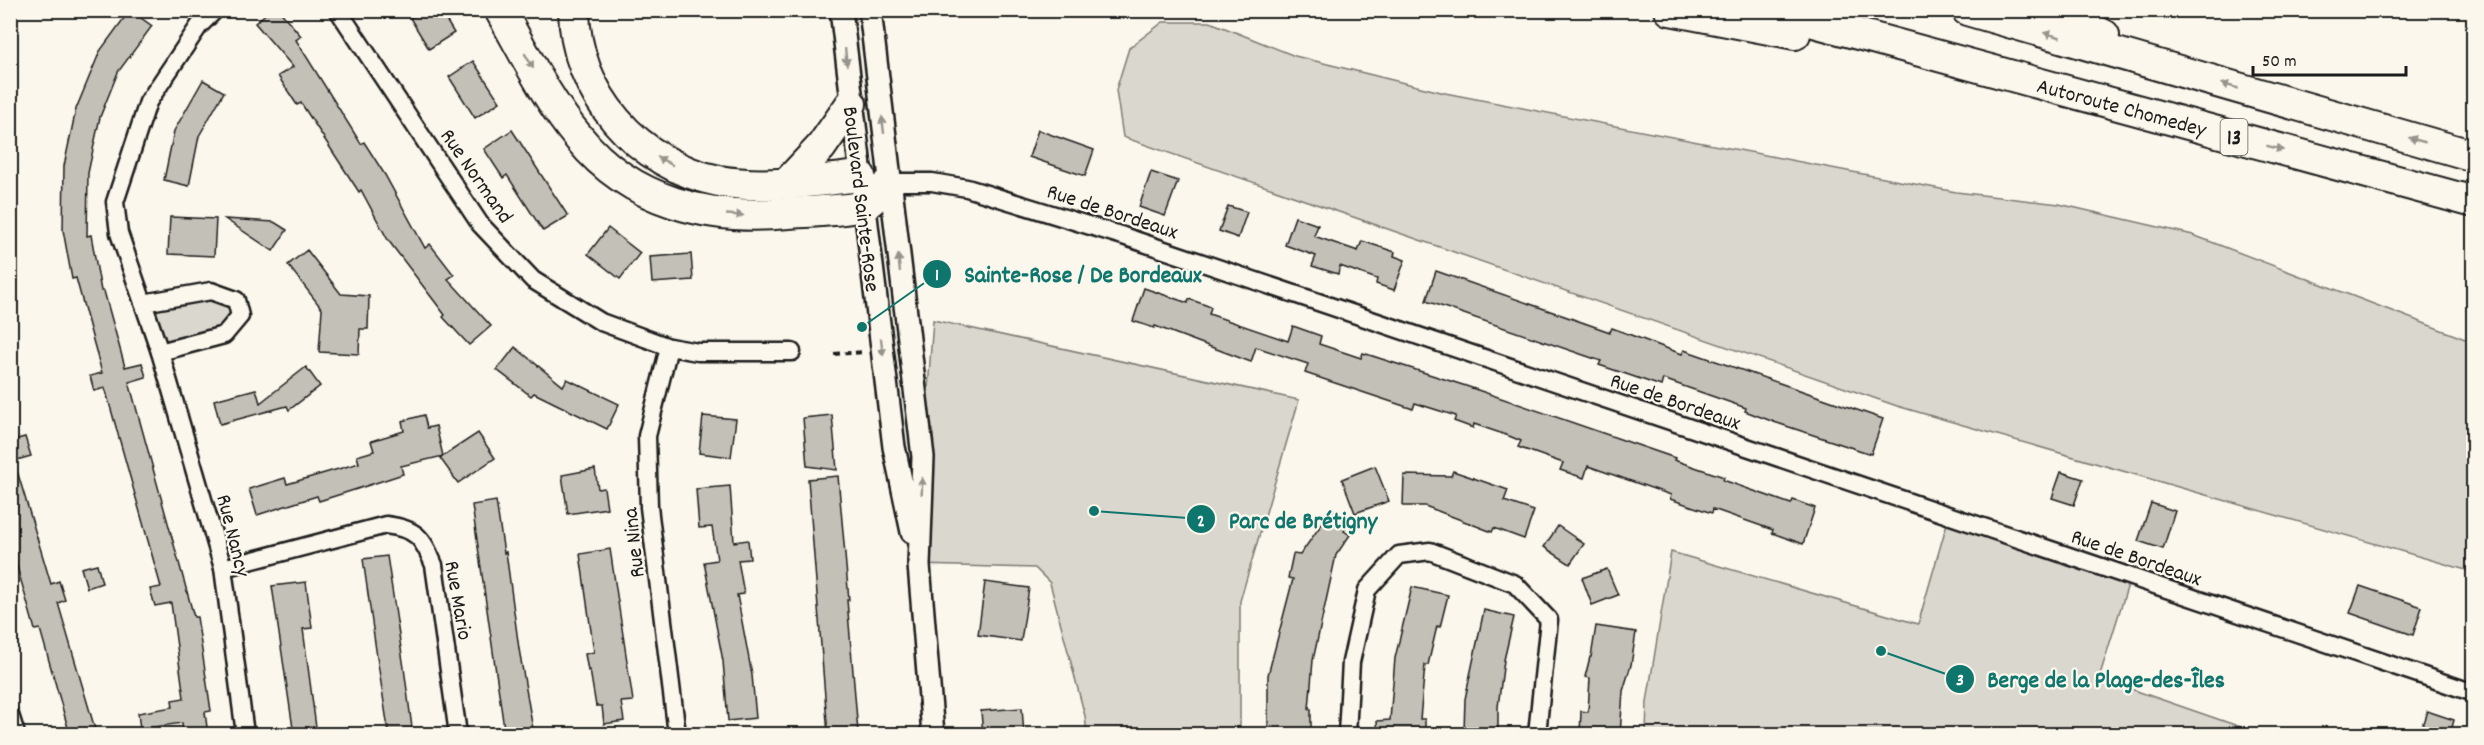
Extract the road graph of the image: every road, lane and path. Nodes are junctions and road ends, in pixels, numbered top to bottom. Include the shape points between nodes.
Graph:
1 (215, 10) edge
2 (339, 10) edge
3 (500, 10) edge
4 (574, 10) edge
5 (841, 10) edge
6 (870, 10) edge
7 (1670, 10) edge
8 (1770, 10) edge
9 (1966, 10) edge
10 (2052, 10) edge
11 (1995, 72) junction
12 (2188, 74) junction
13 (851, 104) junction
14 (2474, 156) edge
15 (860, 176) junction
16 (787, 183) junction
17 (889, 183) junction
18 (2474, 202) edge
19 (864, 206) junction
20 (143, 303) junction
21 (669, 347) junction
22 (160, 351) junction
23 (792, 352) dead end
24 (865, 352) dead end
25 (834, 354) dead end
26 (919, 565) junction
27 (223, 568) junction
28 (2474, 693) edge
29 (10, 715) edge
30 (16, 735) edge
31 (245, 735) edge
32 (458, 735) edge
33 (677, 735) edge
34 (933, 735) edge
35 (1347, 735) edge
36 (1537, 735) edge

1 - 20 street, Rue Nancy via 199,26 148,102 115,202 119,233
2 - 21 street, Rue Normand via 480,224 533,280 601,322
3 -> 19 highway via 553,102 580,140 610,169 643,191 696,210 731,215
16 -> 4 highway via 735,183 702,177 644,148 617,123 594,88 578,47
5 -> 13 street, Boulevard Sainte-Rose
17 -> 6 street, Boulevard Sainte-Rose
7 - 11 highway
8 - 11 highway, Autoroute Chomedey / 13
12 -> 9 highway, 13
10 - 12 highway
11 -> 18 highway, Autoroute Chomedey / 13
14 -> 12 highway, 13
13 - 15 street, Boulevard Sainte-Rose
13 - 16 highway via 821,147
15 - 16 highway
15 - 17 street, Rue de Bordeaux
15 - 19 street, Boulevard Sainte-Rose
17 - 19 highway
26 -> 17 street, Boulevard Sainte-Rose via 923,457
17 - 28 street, Rue de Bordeaux via 932,182 967,188 1102,229
19 -> 26 street, Boulevard Sainte-Rose via 894,447
20 - 22 street, Rue Nancy
20 - 22 street via 211,291 236,300 240,316 224,335
21 - 23 street, Rue Normand via 698,352
21 - 33 street, Rue Nina via 647,436 649,507
22 - 27 street, Rue Nancy
24 - 25 path
26 - 34 street, Boulevard Sainte-Rose
27 - 31 street, Rue Nancy
27 - 32 street, Rue Mario via 386,525 407,528 424,542 434,565
29 - 30 street
35 - 36 street via 1352,662 1367,590 1399,555 1430,551 1515,584 1549,620

